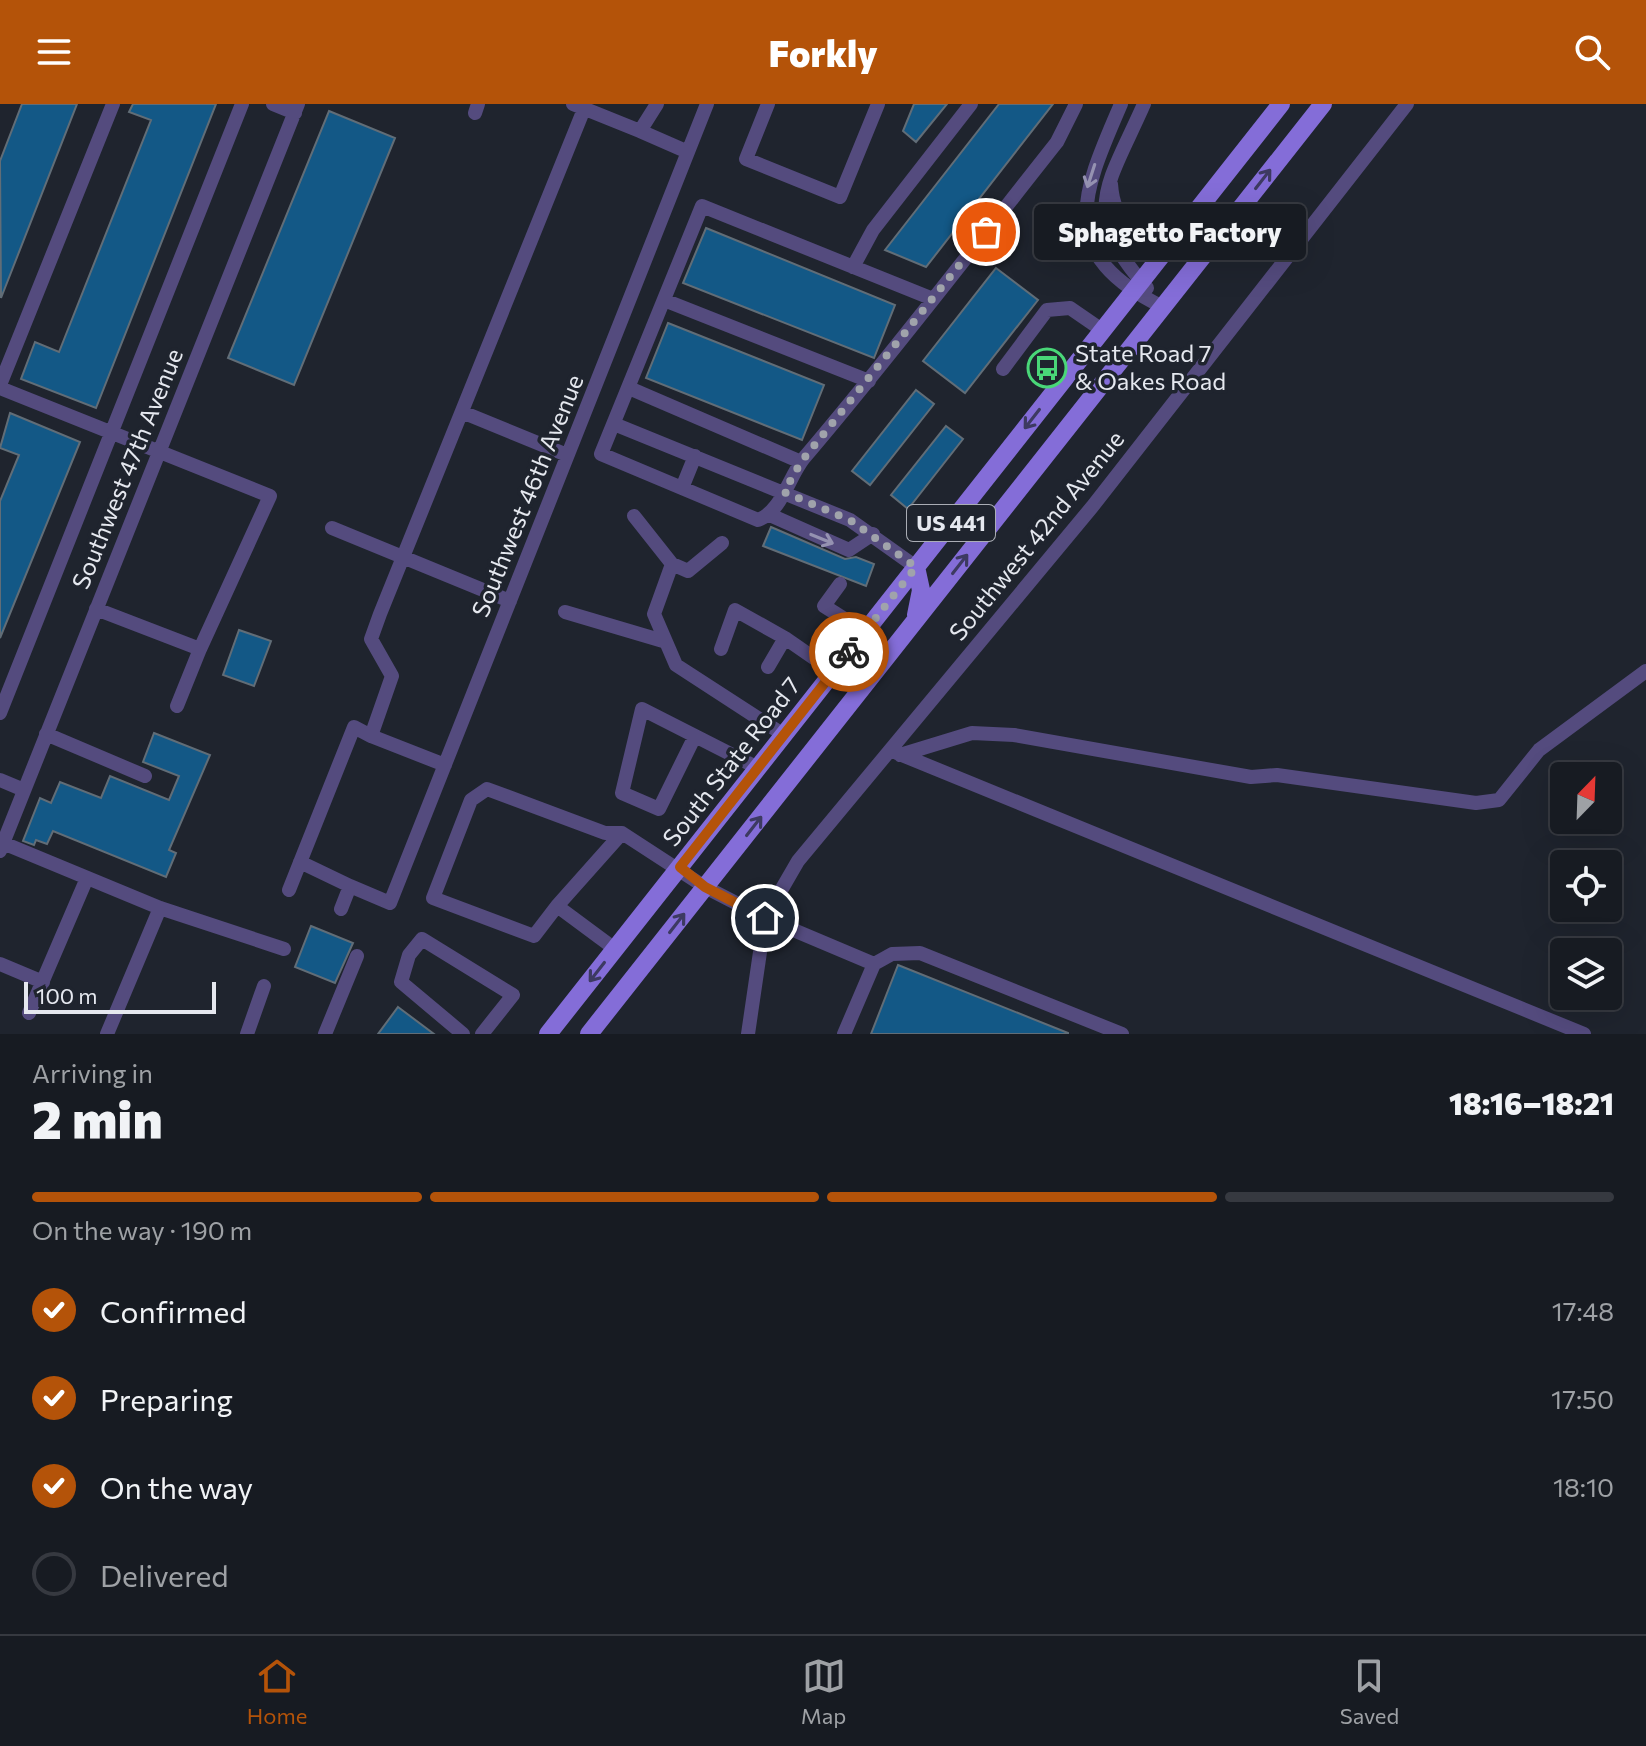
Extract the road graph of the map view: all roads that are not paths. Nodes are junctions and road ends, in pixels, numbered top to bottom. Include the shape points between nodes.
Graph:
1 (113, 104) edge
2 (242, 104) edge
3 (273, 104) edge
4 (657, 104) edge
5 (707, 104) edge
6 (768, 104) edge
7 (878, 104) edge
8 (971, 104) edge
9 (1076, 104) edge
10 (1121, 104) edge
11 (1144, 104) edge
12 (1281, 104) edge
13 (1323, 104) edge
14 (1407, 104) edge
15 (578, 107) edge
16 (296, 108) edge
17 (640, 131) junction
18 (688, 152) junction
19 (1111, 179) junction
20 (1179, 233) junction
21 (853, 267) junction
22 (1137, 286) junction
23 (933, 299) junction
24 (664, 300) junction
25 (1163, 307) junction
26 (1102, 330) junction
27 (1003, 369) dead end
28 (869, 381) junction
29 (0, 386) edge
30 (629, 388) junction
31 (462, 412) junction
32 (614, 424) junction
33 (112, 433) junction
34 (158, 451) junction
35 (567, 455) junction
36 (695, 456) junction
37 (801, 462) junction
38 (682, 488) junction
39 (784, 492) junction
40 (770, 515) junction
41 (634, 516) dead end
42 (332, 528) dead end
43 (873, 534) junction
44 (722, 543) dead end
45 (403, 557) junction
46 (672, 564) junction
47 (916, 567) junction
48 (840, 584) dead end
49 (510, 601) junction
50 (96, 609) junction
51 (565, 612) dead end
52 (912, 625) junction
53 (865, 632) junction
54 (785, 638) junction
55 (663, 641) junction
56 (200, 649) junction
57 (721, 649) dead end
58 (768, 667) dead end
59 (1646, 671) edge
60 (834, 672) junction
61 (177, 706) dead end
62 (0, 713) edge
63 (46, 734) junction
64 (784, 735) junction
65 (371, 736) junction
66 (695, 736) junction
67 (895, 752) junction
68 (445, 765) junction
69 (758, 768) junction
70 (145, 776) dead end
71 (0, 780) edge
72 (24, 790) junction
73 (622, 833) junction
74 (2, 847) edge
75 (300, 862) junction
76 (680, 867) junction
77 (87, 878) junction
78 (350, 886) junction
79 (705, 887) junction
80 (289, 890) dead end
81 (557, 906) junction
82 (160, 908) junction
83 (341, 909) dead end
84 (765, 918) junction
85 (284, 949) dead end
86 (615, 949) junction
87 (357, 956) dead end
88 (0, 964) edge
89 (874, 964) junction
90 (43, 982) junction
91 (264, 986) dead end
92 (29, 1013) dead end
93 (107, 1034) edge
94 (247, 1034) edge
95 (325, 1034) edge
96 (463, 1034) edge
97 (482, 1034) edge
98 (548, 1034) edge
99 (589, 1034) edge
100 (748, 1034) edge
101 (844, 1034) edge
102 (1122, 1034) edge
103 (1584, 1034) edge

1 - 29 street
2 - 33 street
3 - 16 street
4 - 17 street
5 - 18 street, Southwest 46th Avenue
6 - 7 street via 746,159 840,197
8 - 21 street via 873,230
9 - 23 street via 1057,142
10 -> 22 street via 1088,184 1085,214 1090,239 1105,266
11 - 19 street
12 - 20 main road, South State Road 7 / US 441
25 -> 13 main road, US 441
14 - 67 street, Southwest 42nd Avenue
15 - 17 street
15 - 31 street
16 - 34 street, Southwest 47th Avenue
17 - 18 street
18 - 35 street, Southwest 46th Avenue
19 - 20 street via 1112,201 1124,222 1145,232
19 - 22 street via 1104,199 1105,226
20 - 22 main road, South State Road 7 / US 441
21 - 23 street
21 - 24 street via 702,206
22 - 25 street
22 - 26 main road, South State Road 7 / US 441
23 - 28 street
24 - 28 street
24 - 30 street
52 -> 25 main road, US 441
26 - 27 street via 1070,308 1047,310
26 -> 47 main road, South State Road 7 / US 441
28 - 37 street
29 - 33 street
30 - 32 street
30 - 37 street
31 - 35 street
31 - 45 street
32 - 36 street
32 - 38 street via 601,454
33 - 34 street
33 - 62 street
34 - 50 street, Southwest 47th Avenue
34 - 56 street via 270,496
35 - 49 street, Southwest 46th Avenue
36 - 38 street
36 - 39 street
37 - 39 street
38 - 40 street via 758,520
39 - 40 street
39 - 43 street
40 -> 43 street via 849,550
41 - 46 street
42 - 45 street
43 - 47 street
44 - 46 street via 688,571
45 - 49 street
45 - 65 street via 371,639 392,676
46 - 55 street via 654,614
47 - 52 main road via 921,590
47 - 53 main road, South State Road 7 / US 441
48 - 53 street via 824,606
49 - 68 street, Southwest 46th Avenue
50 - 56 street
50 - 63 street, Southwest 47th Avenue
51 - 55 street
79 -> 52 main road, US 441
53 - 60 main road, South State Road 7 / US 441
54 - 57 street via 735,610
54 - 58 street
54 - 60 street
55 - 64 street via 676,665
56 - 61 street
59 - 67 street via 1539,750 1499,800 1476,803 1277,775 1251,777 1014,735 972,733
60 - 64 main road, South State Road 7 / US 441
63 - 70 street
63 - 72 street, Southwest 47th Avenue
64 - 69 main road, South State Road 7 / US 441
65 - 68 street
65 - 75 street via 354,727
66 - 66 street via 642,709 622,793 659,809
66 - 69 street
67 - 84 street, Southwest 42nd Avenue via 798,861
67 - 103 street
68 - 78 street, Southwest 46th Avenue via 390,903
69 - 76 main road, South State Road 7 / US 441
71 - 72 street
72 - 74 street, Southwest 47th Avenue
73 - 76 street
73 - 81 street
73 - 81 street via 605,833 487,789 471,800 433,898 534,936
74 - 77 street
75 - 78 street
75 - 80 street
76 - 79 street
76 - 86 main road, South State Road 7 / US 441
77 - 82 street
77 - 90 street
78 - 83 street
79 - 84 street
99 -> 79 main road, US 441
81 - 86 street
82 - 85 street
82 - 93 street
84 - 89 street
84 - 100 street
86 -> 98 main road, South State Road 7 / US 441
87 - 95 street
88 - 90 street
89 - 101 street
89 - 102 street via 892,954 920,953
90 - 92 street
91 - 94 street
96 - 97 street via 401,982 409,955 422,939 513,995

